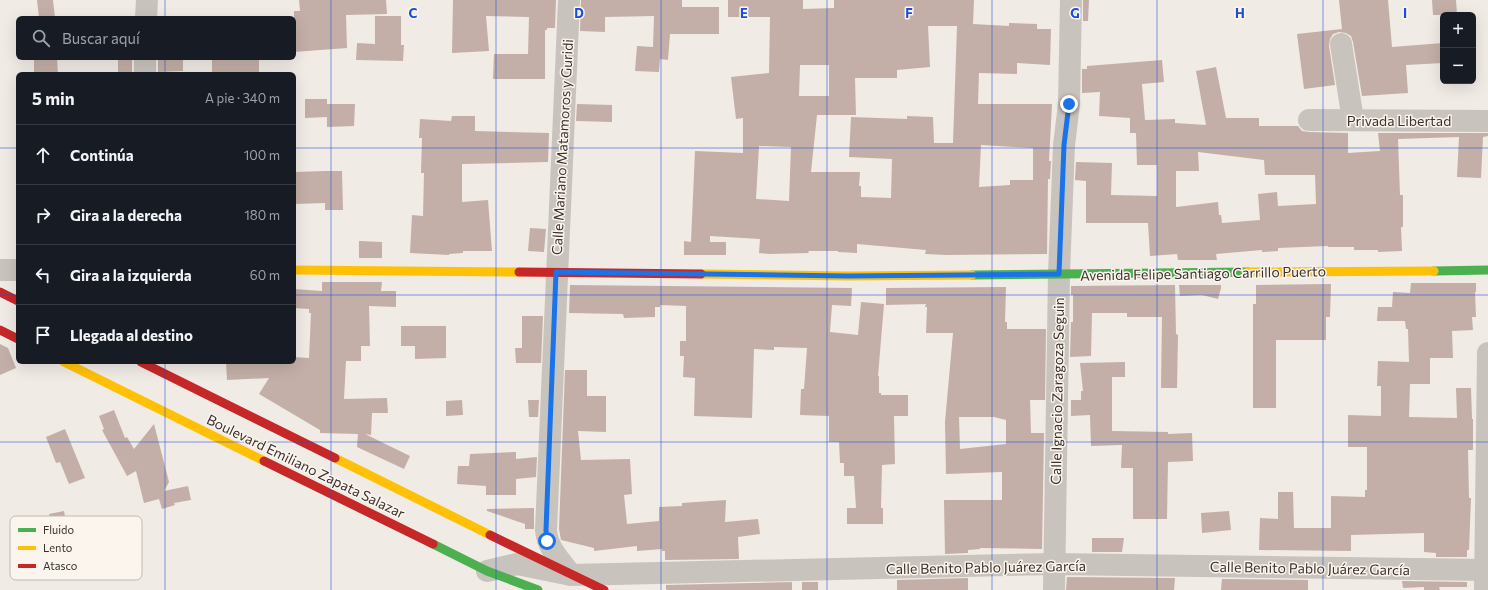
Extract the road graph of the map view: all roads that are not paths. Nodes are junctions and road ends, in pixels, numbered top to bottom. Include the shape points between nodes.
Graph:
1 (147, 0) edge
2 (569, 0) edge
3 (1071, 0) edge
4 (146, 16) edge
5 (1341, 44) dead end
6 (145, 60) edge
7 (145, 72) edge
8 (1309, 120) dead end
9 (1353, 120) junction
10 (1488, 121) edge
11 (0, 270) edge
12 (16, 270) edge
13 (296, 270) edge
14 (1488, 270) edge
15 (556, 272) junction
16 (1059, 274) junction
17 (0, 292) edge
18 (16, 300) edge
19 (0, 330) edge
20 (16, 338) edge
21 (1488, 353) edge
22 (68, 364) edge
23 (145, 364) edge
24 (1054, 564) junction
25 (486, 571) junction
26 (570, 575) junction
27 (1486, 577) edge
28 (598, 589) edge
29 (538, 590) edge
30 (1054, 590) edge

1 - 4 street
2 - 15 street, Calle Mariano Matamoros y Guridi
3 - 16 street, Calle Ignacio Zaragoza Seguin via 1069,104 1064,145
5 - 9 street
6 - 7 street
8 - 9 street, Privada Libertad
9 - 10 street, Privada Libertad
11 - 12 street
13 - 15 street, Avenida Felipe Santiago Carrillo Puerto
14 - 16 street, Avenida Felipe Santiago Carrillo Puerto
15 - 16 street, Avenida Felipe Santiago Carrillo Puerto via 848,276
15 - 26 street, Calle Mariano Matamoros y Guridi via 546,530 547,541
16 - 24 street, Calle Ignacio Zaragoza Seguin
17 - 18 street
19 - 20 street
21 - 27 street
22 - 25 street, Boulevard Emiliano Zapata Salazar
23 - 26 street, Boulevard Emiliano Zapata Salazar
24 - 26 street, Calle Benito Pablo Juárez García
24 - 27 street, Calle Benito Pablo Juárez García
24 - 30 street, Calle Ignacio Zaragoza Seguin
25 - 26 street, Calle Benito Pablo Juárez García via 517,564
25 - 29 street, Boulevard Emiliano Zapata Salazar
26 - 28 street, Boulevard Emiliano Zapata Salazar

